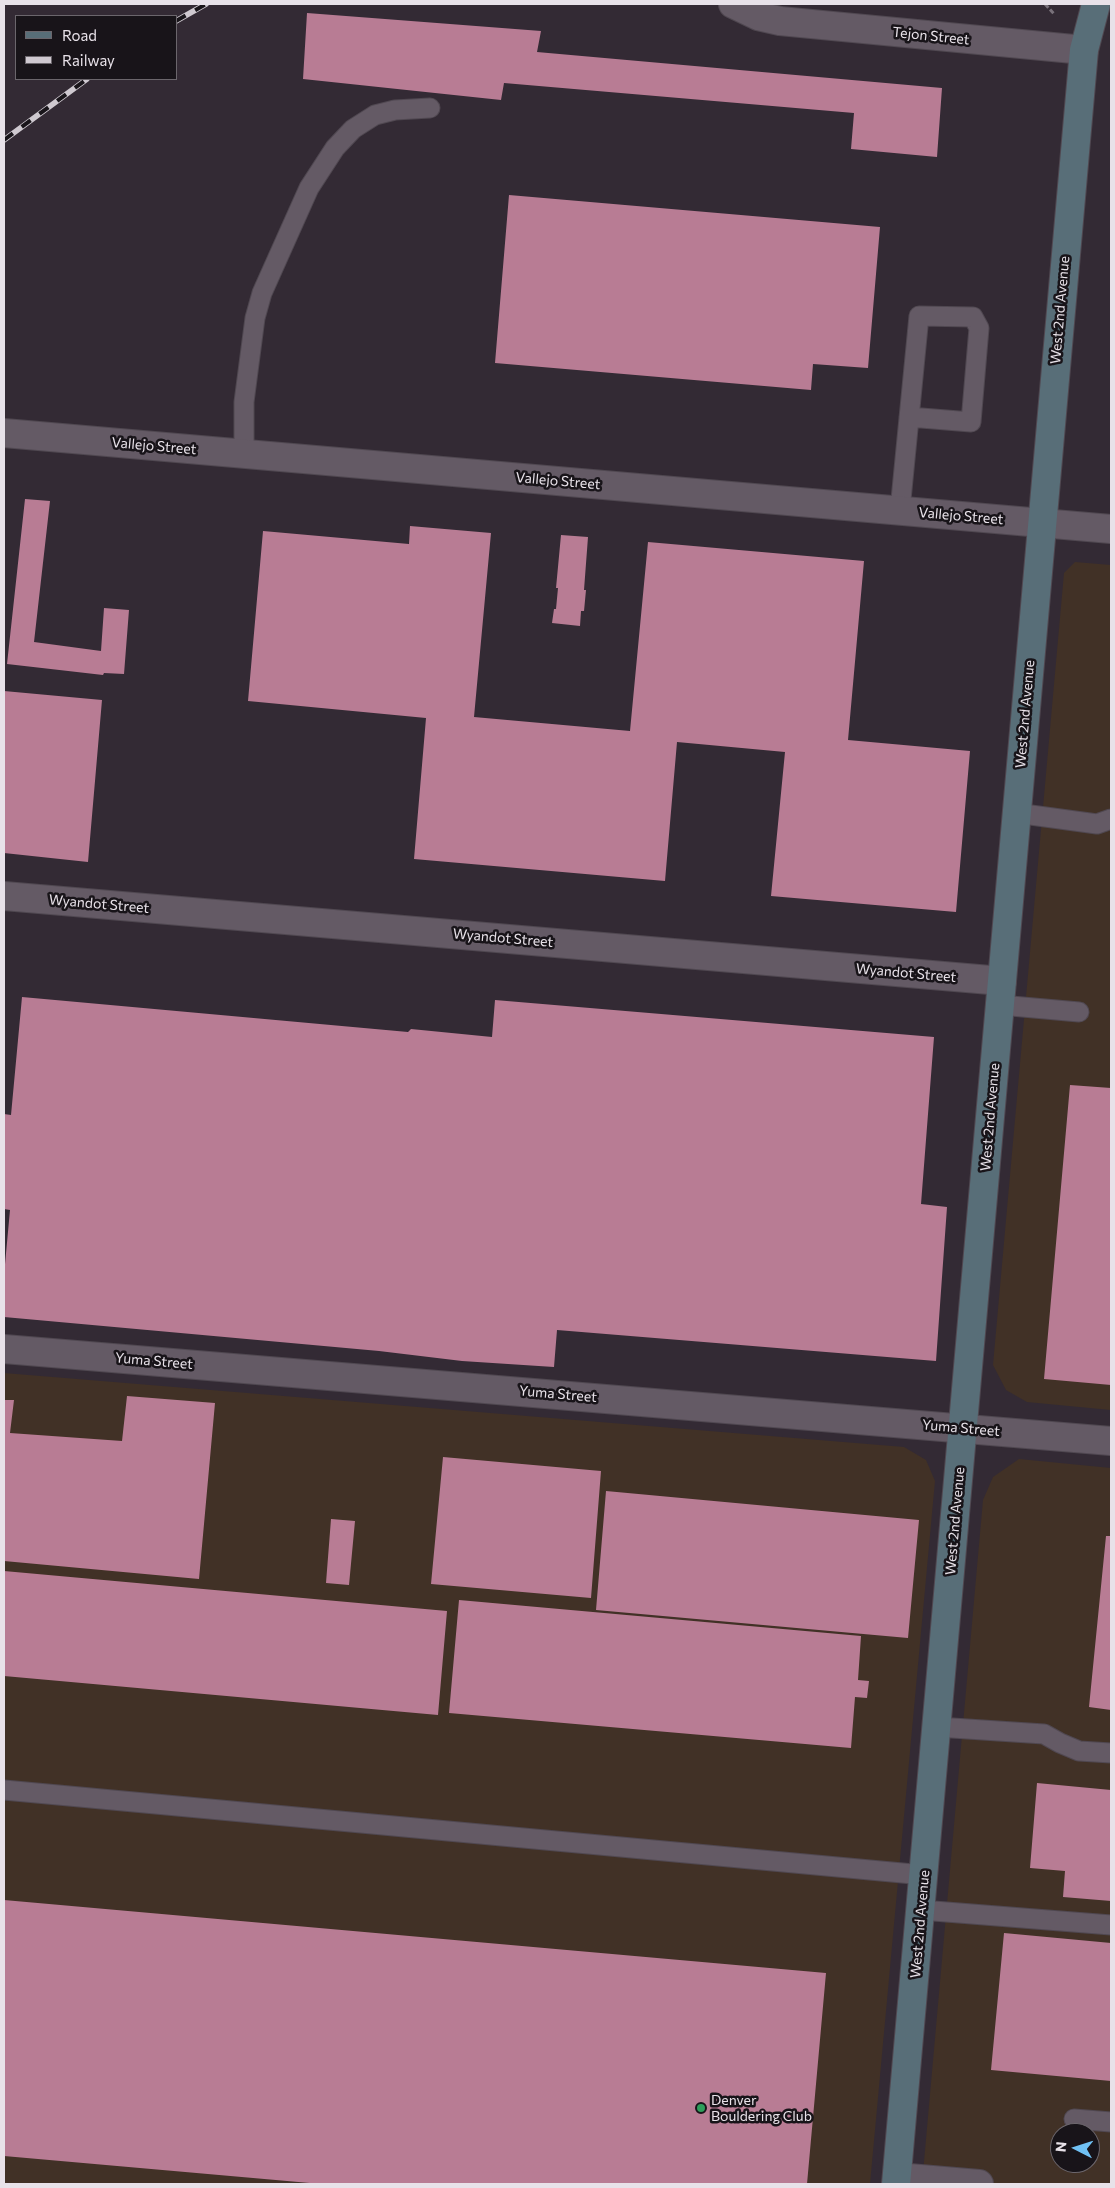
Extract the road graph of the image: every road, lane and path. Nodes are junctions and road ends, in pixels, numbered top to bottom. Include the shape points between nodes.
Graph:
1 (733, 4) edge
2 (1096, 4) edge
3 (1084, 50) junction
4 (430, 108) dead end
5 (909, 417) junction
6 (4, 432) edge
7 (244, 454) junction
8 (900, 510) junction
9 (1041, 523) junction
10 (1111, 529) edge
11 (1016, 813) junction
12 (1111, 820) edge
13 (4, 896) edge
14 (1001, 993) junction
15 (1079, 1012) dead end
16 (4, 1349) edge
17 (964, 1428) junction
18 (1111, 1441) edge
19 (937, 1727) junction
20 (1111, 1753) edge
21 (4, 1790) edge
22 (924, 1875) junction
23 (921, 1910) junction
24 (1111, 1925) edge
25 (1074, 2119) dead end
26 (1111, 2122) edge
27 (897, 2180) edge
28 (979, 2184) edge

1 - 3 street, Tejon Street via 758,16 780,21
2 - 3 street
3 - 9 street, West 2nd Avenue
4 - 7 lane via 394,110 375,115 353,129 335,148 310,188 262,293 244,402
5 - 5 lane via 919,316 973,318 979,328 971,422
5 - 8 lane
6 - 7 street, Vallejo Street
7 - 8 street, Vallejo Street
8 - 9 street, Vallejo Street
9 - 10 street, Vallejo Street
9 - 11 street, West 2nd Avenue
11 - 12 lane via 1096,824
11 - 14 street, West 2nd Avenue
13 - 14 street, Wyandot Street
14 - 15 lane
14 - 17 street, West 2nd Avenue
16 - 17 street, Yuma Street
17 - 18 street, Yuma Street
17 - 19 street, West 2nd Avenue
19 - 20 lane via 1044,1734 1079,1751
19 - 22 street, West 2nd Avenue
21 - 22 lane
22 - 23 street, West 2nd Avenue
23 - 24 lane
23 - 27 street, West 2nd Avenue
25 - 26 lane
27 - 28 street

